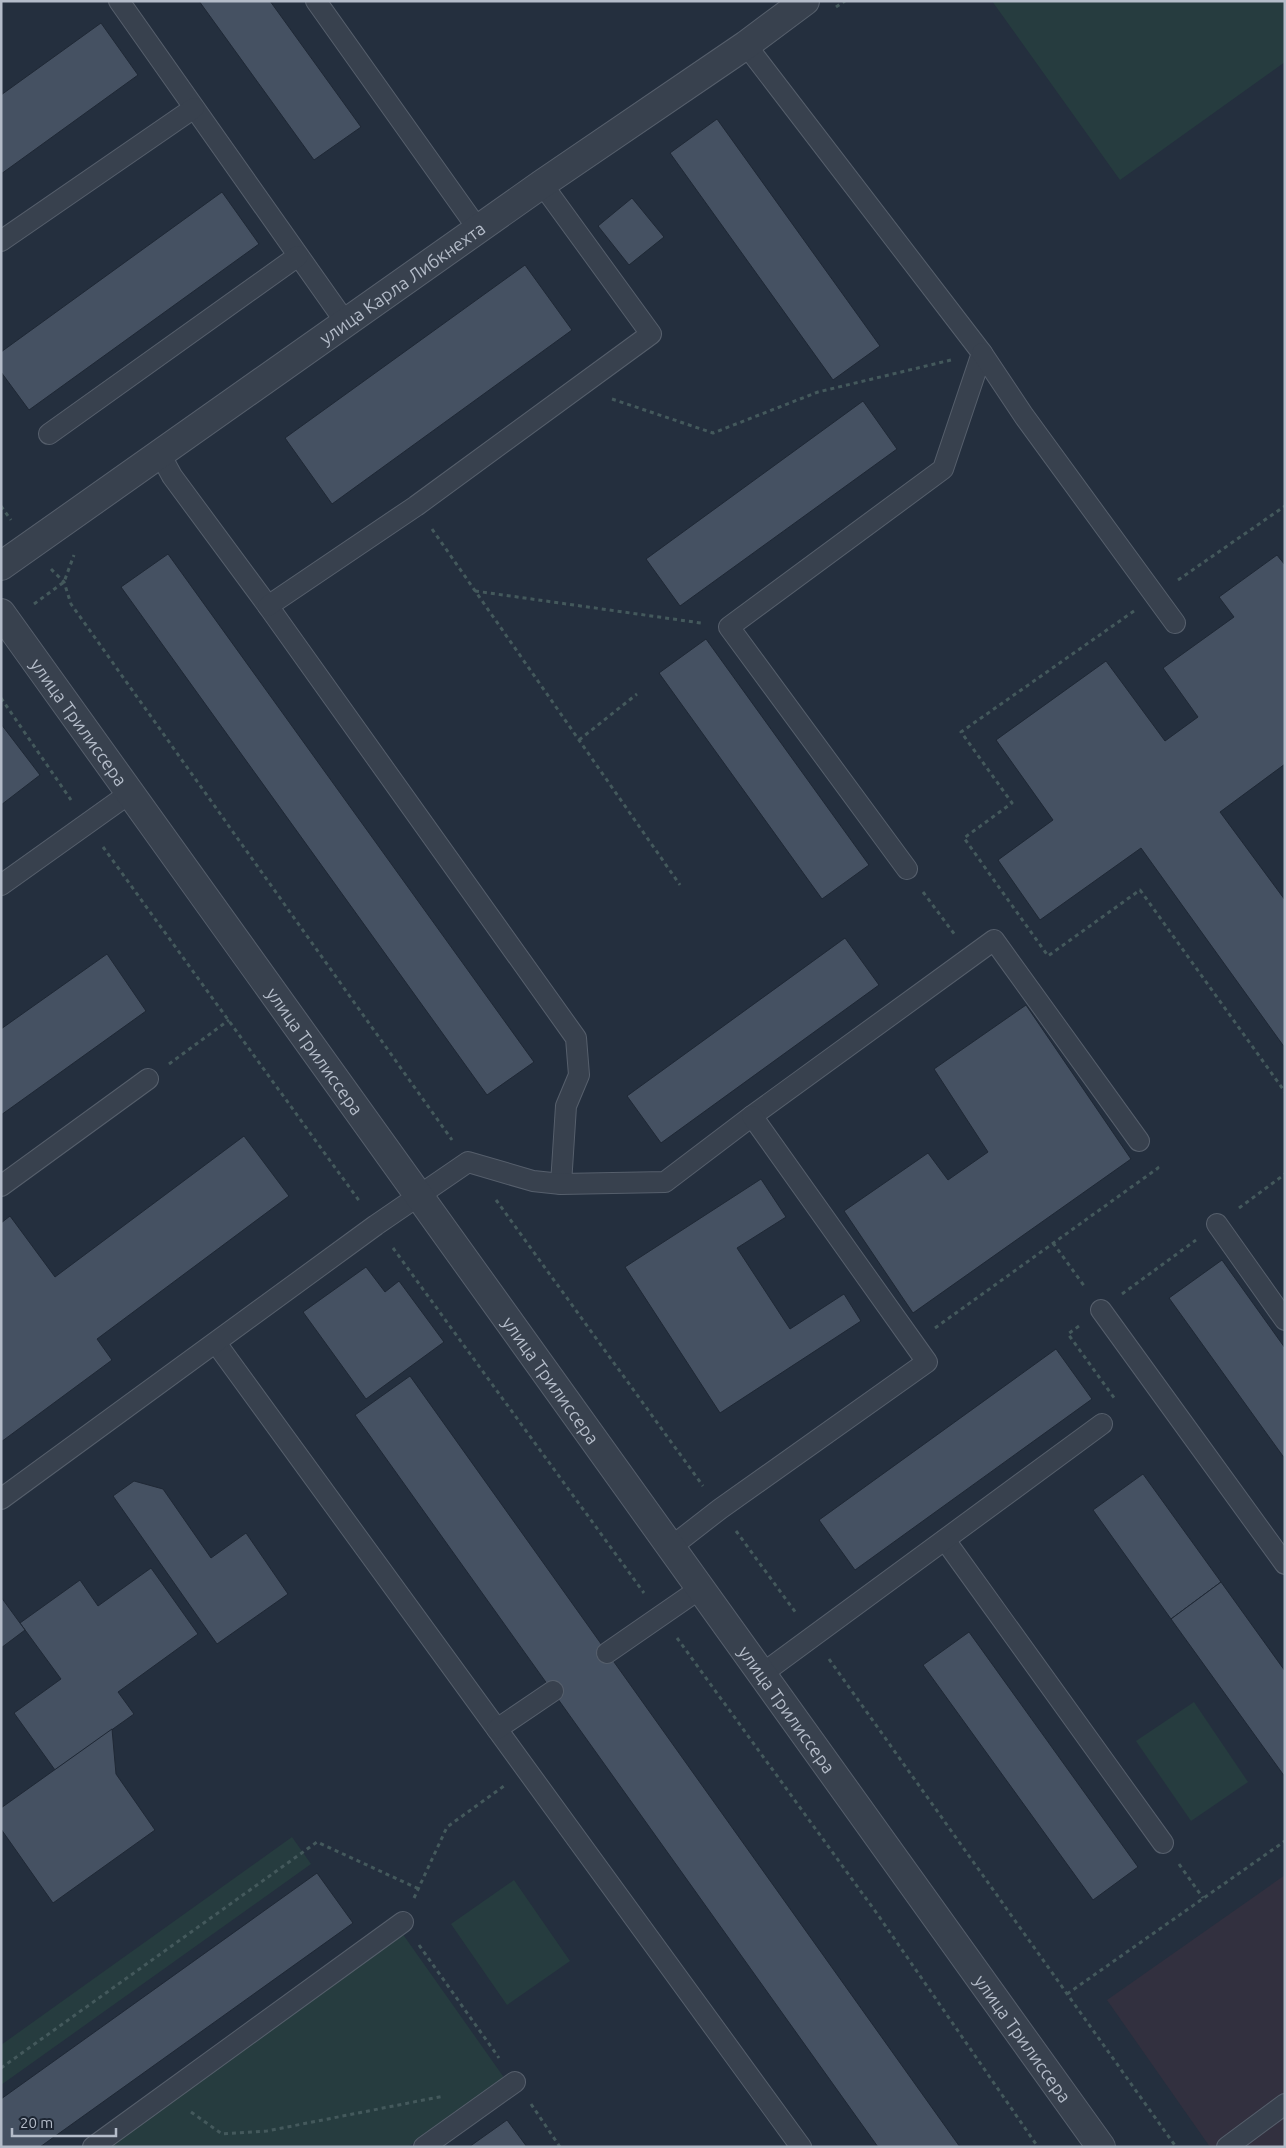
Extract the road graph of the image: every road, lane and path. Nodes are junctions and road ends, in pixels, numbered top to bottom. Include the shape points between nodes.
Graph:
1 (119, 1) edge
2 (316, 1) edge
3 (805, 1) edge
4 (746, 45) junction
5 (194, 108) junction
6 (542, 184) junction
7 (478, 229) junction
8 (1, 241) edge
9 (298, 256) junction
10 (346, 323) junction
11 (982, 353) junction
12 (578, 388) junction
13 (49, 434) dead end
14 (160, 454) junction
15 (416, 506) junction
16 (1285, 506) edge
17 (1, 566) edge
18 (475, 591) junction
19 (1155, 596) junction
20 (71, 604) dead end
21 (268, 606) junction
22 (1, 613) edge
23 (1175, 623) dead end
24 (729, 627) junction
25 (637, 694) dead end
26 (1, 698) edge
27 (579, 740) junction
28 (130, 793) junction
29 (87, 824) junction
30 (907, 869) joint
31 (1, 885) edge
32 (680, 886) dead end
33 (971, 957) junction
34 (229, 1020) junction
35 (148, 1080) joint
36 (1285, 1092) edge
37 (752, 1116) junction
38 (1139, 1141) joint
39 (468, 1162) junction
40 (561, 1184) junction
41 (1, 1186) edge
42 (418, 1194) junction
43 (1217, 1224) dead end
44 (376, 1225) junction
45 (1053, 1243) junction
46 (1101, 1310) junction
47 (1285, 1320) edge
48 (216, 1342) junction
49 (914, 1343) junction
50 (1102, 1424) joint
51 (1, 1499) edge
52 (720, 1509) junction
53 (945, 1540) junction
54 (671, 1547) junction
55 (1285, 1564) edge
56 (700, 1588) junction
57 (660, 1616) junction
58 (813, 1637) junction
59 (607, 1653) dead end
60 (762, 1674) junction
61 (552, 1691) dead end
62 (497, 1729) junction
63 (527, 1770) junction
64 (1285, 1841) edge
65 (1163, 1843) joint
66 (419, 1889) junction
67 (1203, 1898) junction
68 (403, 1922) junction
69 (1067, 1994) junction
70 (1, 2068) edge
71 (516, 2082) junction
72 (166, 2094) junction
73 (449, 2095) dead end
74 (1285, 2104) edge
75 (93, 2147) edge
76 (424, 2147) edge
77 (560, 2147) edge
78 (802, 2147) edge
79 (1038, 2147) edge
80 (1101, 2147) edge
81 (1176, 2147) edge
82 (1227, 2147) edge

1 - 5 lane
2 - 7 lane
3 - 4 street, улица Карла Либкнехта
4 - 6 street, улица Карла Либкнехта
4 - 11 lane
5 - 8 lane
5 - 9 lane
6 - 7 street, улица Карла Либкнехта
6 - 12 lane via 651,334
7 - 10 street, улица Карла Либкнехта
9 - 10 lane
9 - 13 lane
10 - 14 street, улица Карла Либкнехта
11 - 12 path via 818,392 713,434
11 - 19 lane
11 - 24 lane via 943,469
12 - 15 lane
14 - 17 street, улица Карла Либкнехта
14 - 21 lane via 172,476
15 - 18 path
15 - 21 lane
16 - 19 path
18 - 24 path
18 - 27 path
19 - 23 lane
19 - 36 path via 961,732 1012,803 964,838 1048,956 1140,890
20 - 39 path
21 - 40 lane via 576,1038 579,1075 566,1106
22 - 28 street, улица Трилиссера
24 - 30 lane
25 - 27 path
26 - 29 path
27 - 32 path
28 - 29 lane
28 - 42 street, улица Трилиссера
29 - 31 lane
29 - 34 path
30 - 33 path
33 - 37 lane
33 - 38 lane via 999,936
34 - 35 path
34 - 44 path
35 - 41 lane
37 - 40 lane via 665,1182
37 - 49 lane
38 - 45 path via 1158,1168
39 - 40 lane via 533,1181
39 - 42 lane
39 - 52 path
42 - 44 lane
42 - 54 street, улица Трилиссера
43 - 47 lane
44 - 48 lane
44 - 57 path
45 - 46 path
45 - 49 path
46 - 50 path via 1068,1334 1118,1403
46 - 55 lane
48 - 51 lane
48 - 62 lane
49 - 52 lane via 927,1362
50 - 53 lane
52 - 54 lane
52 - 58 path
53 - 58 lane
53 - 65 lane
54 - 56 street, улица Трилиссера
56 - 57 lane
56 - 60 street, улица Трилиссера
57 - 59 lane
57 - 79 path via 878,1916
58 - 60 lane
58 - 69 path
60 - 80 street, улица Трилиссера
61 - 62 lane
62 - 63 lane
63 - 66 path via 447,1827
63 - 78 lane
64 - 67 path
65 - 67 path
66 - 68 path
66 - 70 path via 317,1842
67 - 69 path
68 - 71 path
68 - 72 lane
69 - 81 path
71 - 76 lane
71 - 77 path
72 - 73 path via 222,2134 267,2131
72 - 75 lane
74 - 82 lane

